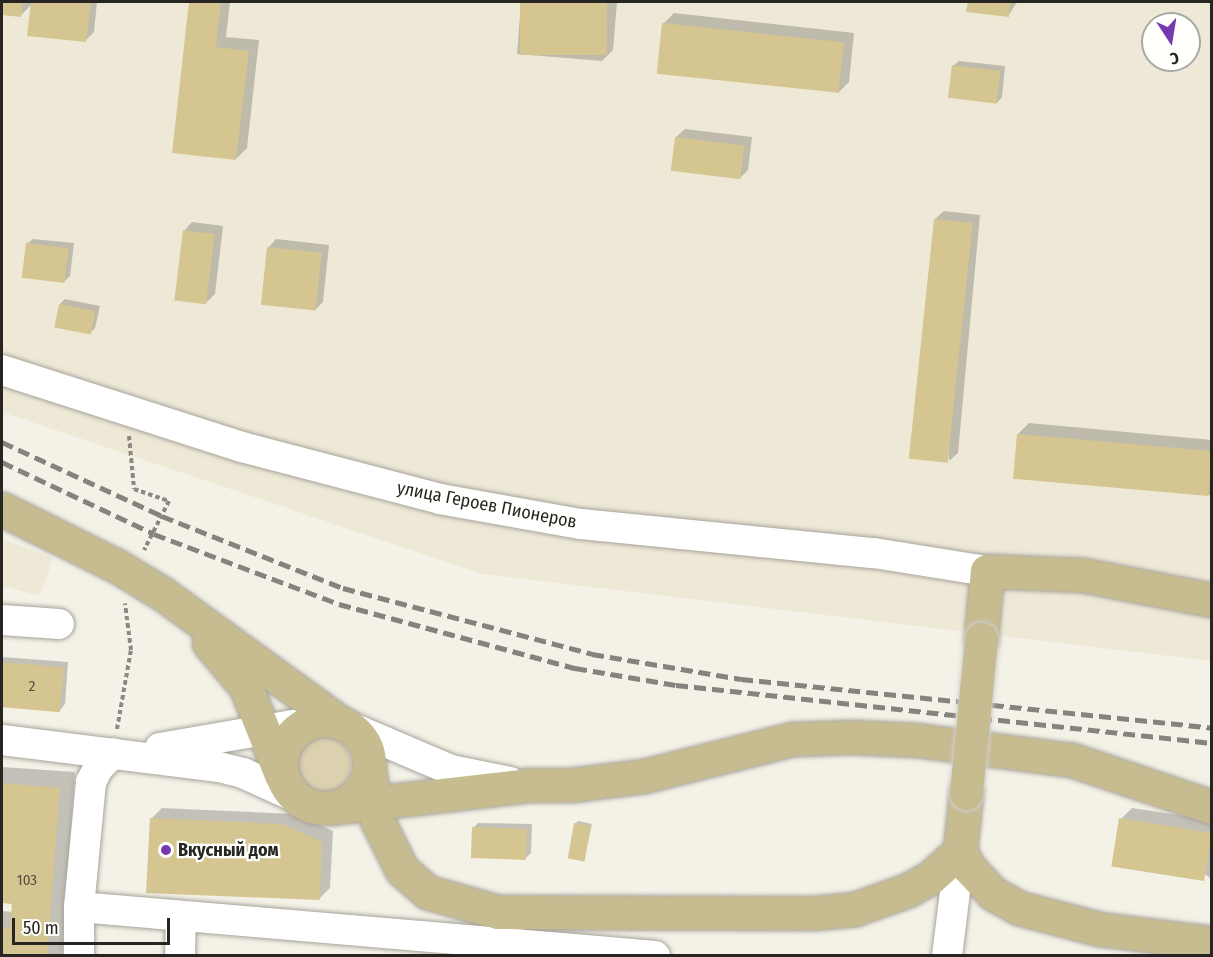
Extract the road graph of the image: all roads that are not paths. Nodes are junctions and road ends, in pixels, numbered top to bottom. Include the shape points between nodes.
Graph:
1 (2, 370) edge
2 (2, 509) edge
3 (987, 571) junction
4 (163, 594) junction
5 (1212, 600) edge
6 (2, 620) edge
7 (59, 624) dead end
8 (334, 723) junction
9 (263, 730) junction
10 (2, 740) edge
11 (113, 753) junction
12 (369, 769) junction
13 (528, 785) junction
14 (288, 787) junction
15 (374, 805) junction
16 (1212, 807) edge
17 (330, 808) junction
18 (960, 851) junction
19 (79, 907) junction
20 (181, 916) junction
21 (1212, 943) edge
22 (79, 956) edge
23 (180, 956) edge
24 (655, 956) edge
25 (946, 956) edge

1 - 3 street, улица Героев Пионеров via 242,447 440,499 635,531 874,553
2 - 4 main road via 117,566
3 - 5 main road, улица Героев Пионеров via 1083,574
3 - 18 main road, bridge
4 - 8 main road
4 - 9 main road via 246,687
6 - 7 street
8 - 9 street
8 - 12 main road via 365,745
8 - 13 street via 451,770
8 - 14 main road via 289,737 281,757
9 - 11 street via 221,740
9 - 14 main road
10 - 11 street
11 - 14 street via 232,770
11 - 19 street via 91,782
12 - 15 main road
12 - 17 main road via 356,796
13 - 15 main road
13 - 16 main road via 571,785 644,776 792,740 852,737 916,740 1072,760
14 - 17 main road via 310,806
15 - 17 main road
15 - 18 main road via 391,853 414,882 427,892 460,904 498,912 815,914 855,909 930,878
18 - 21 main road via 969,868 992,893 1053,919
18 - 25 street
19 - 20 street
19 - 22 street
20 - 23 street
20 - 24 street

